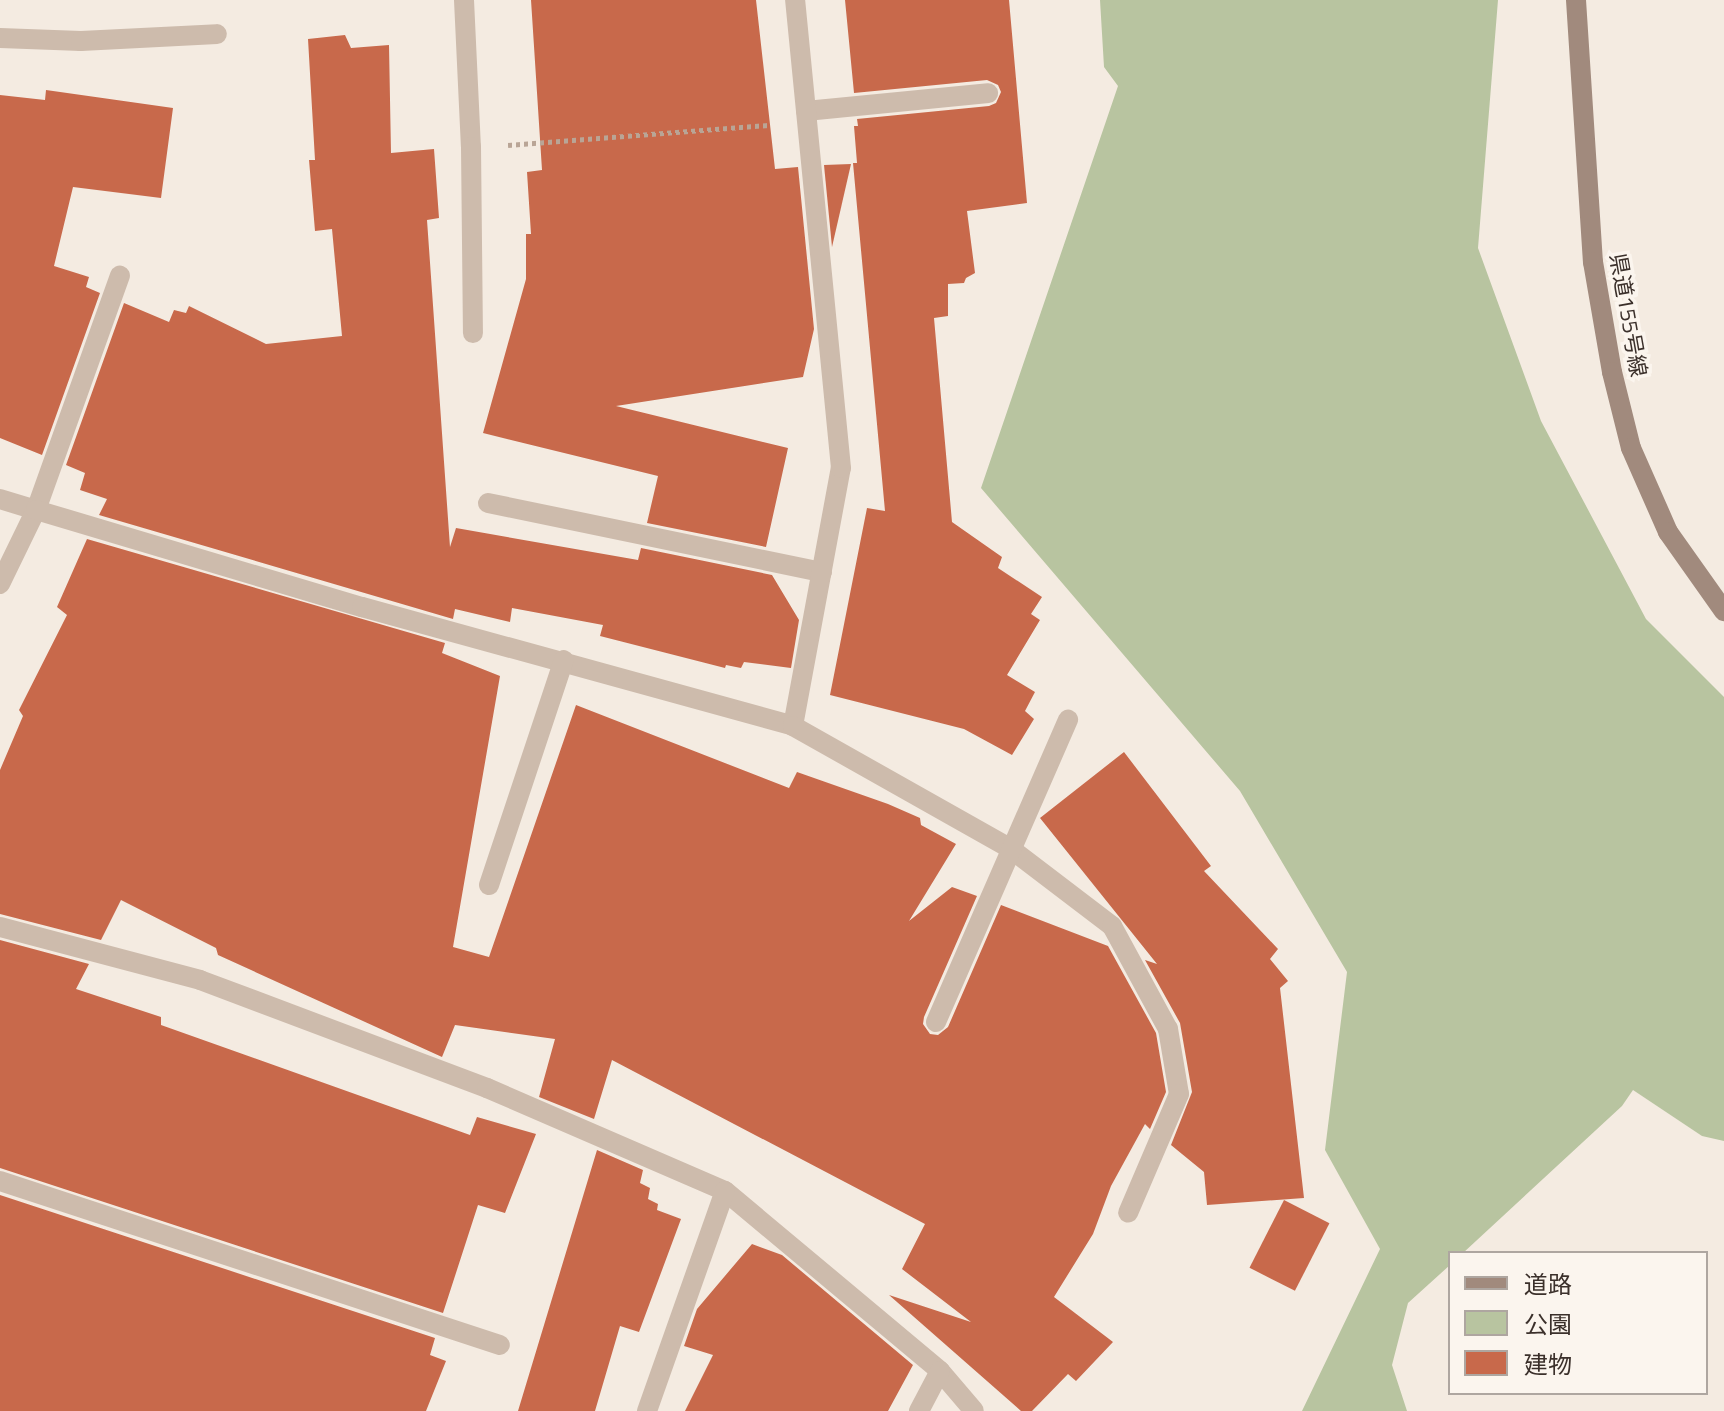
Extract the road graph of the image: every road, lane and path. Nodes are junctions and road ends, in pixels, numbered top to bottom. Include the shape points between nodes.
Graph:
1 (464, 0) edge
2 (795, 0) edge
3 (1576, 0) edge
4 (217, 34) dead end
5 (0, 38) edge
6 (988, 93) dead end
7 (807, 116) junction
8 (471, 147) junction
9 (120, 276) dead end
10 (473, 333) dead end
11 (0, 499) edge
12 (488, 503) dead end
13 (36, 510) junction
14 (822, 572) junction
15 (0, 584) edge
16 (1724, 611) edge
17 (564, 660) junction
18 (1068, 720) dead end
19 (793, 726) junction
20 (1011, 849) junction
21 (489, 885) dead end
22 (0, 927) edge
23 (936, 1022) dead end
24 (0, 1181) edge
25 (725, 1191) junction
26 (1128, 1213) dead end
27 (500, 1345) dead end
28 (940, 1371) junction
29 (647, 1411) edge
30 (919, 1411) edge
31 (974, 1411) edge

1 - 8 street
2 - 7 street
3 - 16 main road, 県道155号線 via 1593,262 1616,387 1631,448 1668,532
4 - 5 street via 81,41
6 - 7 street
7 - 8 path
7 - 14 street via 841,468
8 - 10 street
9 - 13 street
11 - 13 street
12 - 14 street
13 - 15 street
13 - 17 street via 362,607
14 - 19 street
17 - 19 street
17 - 21 street
18 - 20 street
19 - 20 street
20 - 23 street
20 - 26 street via 1112,926 1168,1029 1179,1094
22 - 25 street via 200,980 487,1088
24 - 27 street
25 - 28 street
25 - 29 street
28 - 30 street
28 - 31 street

